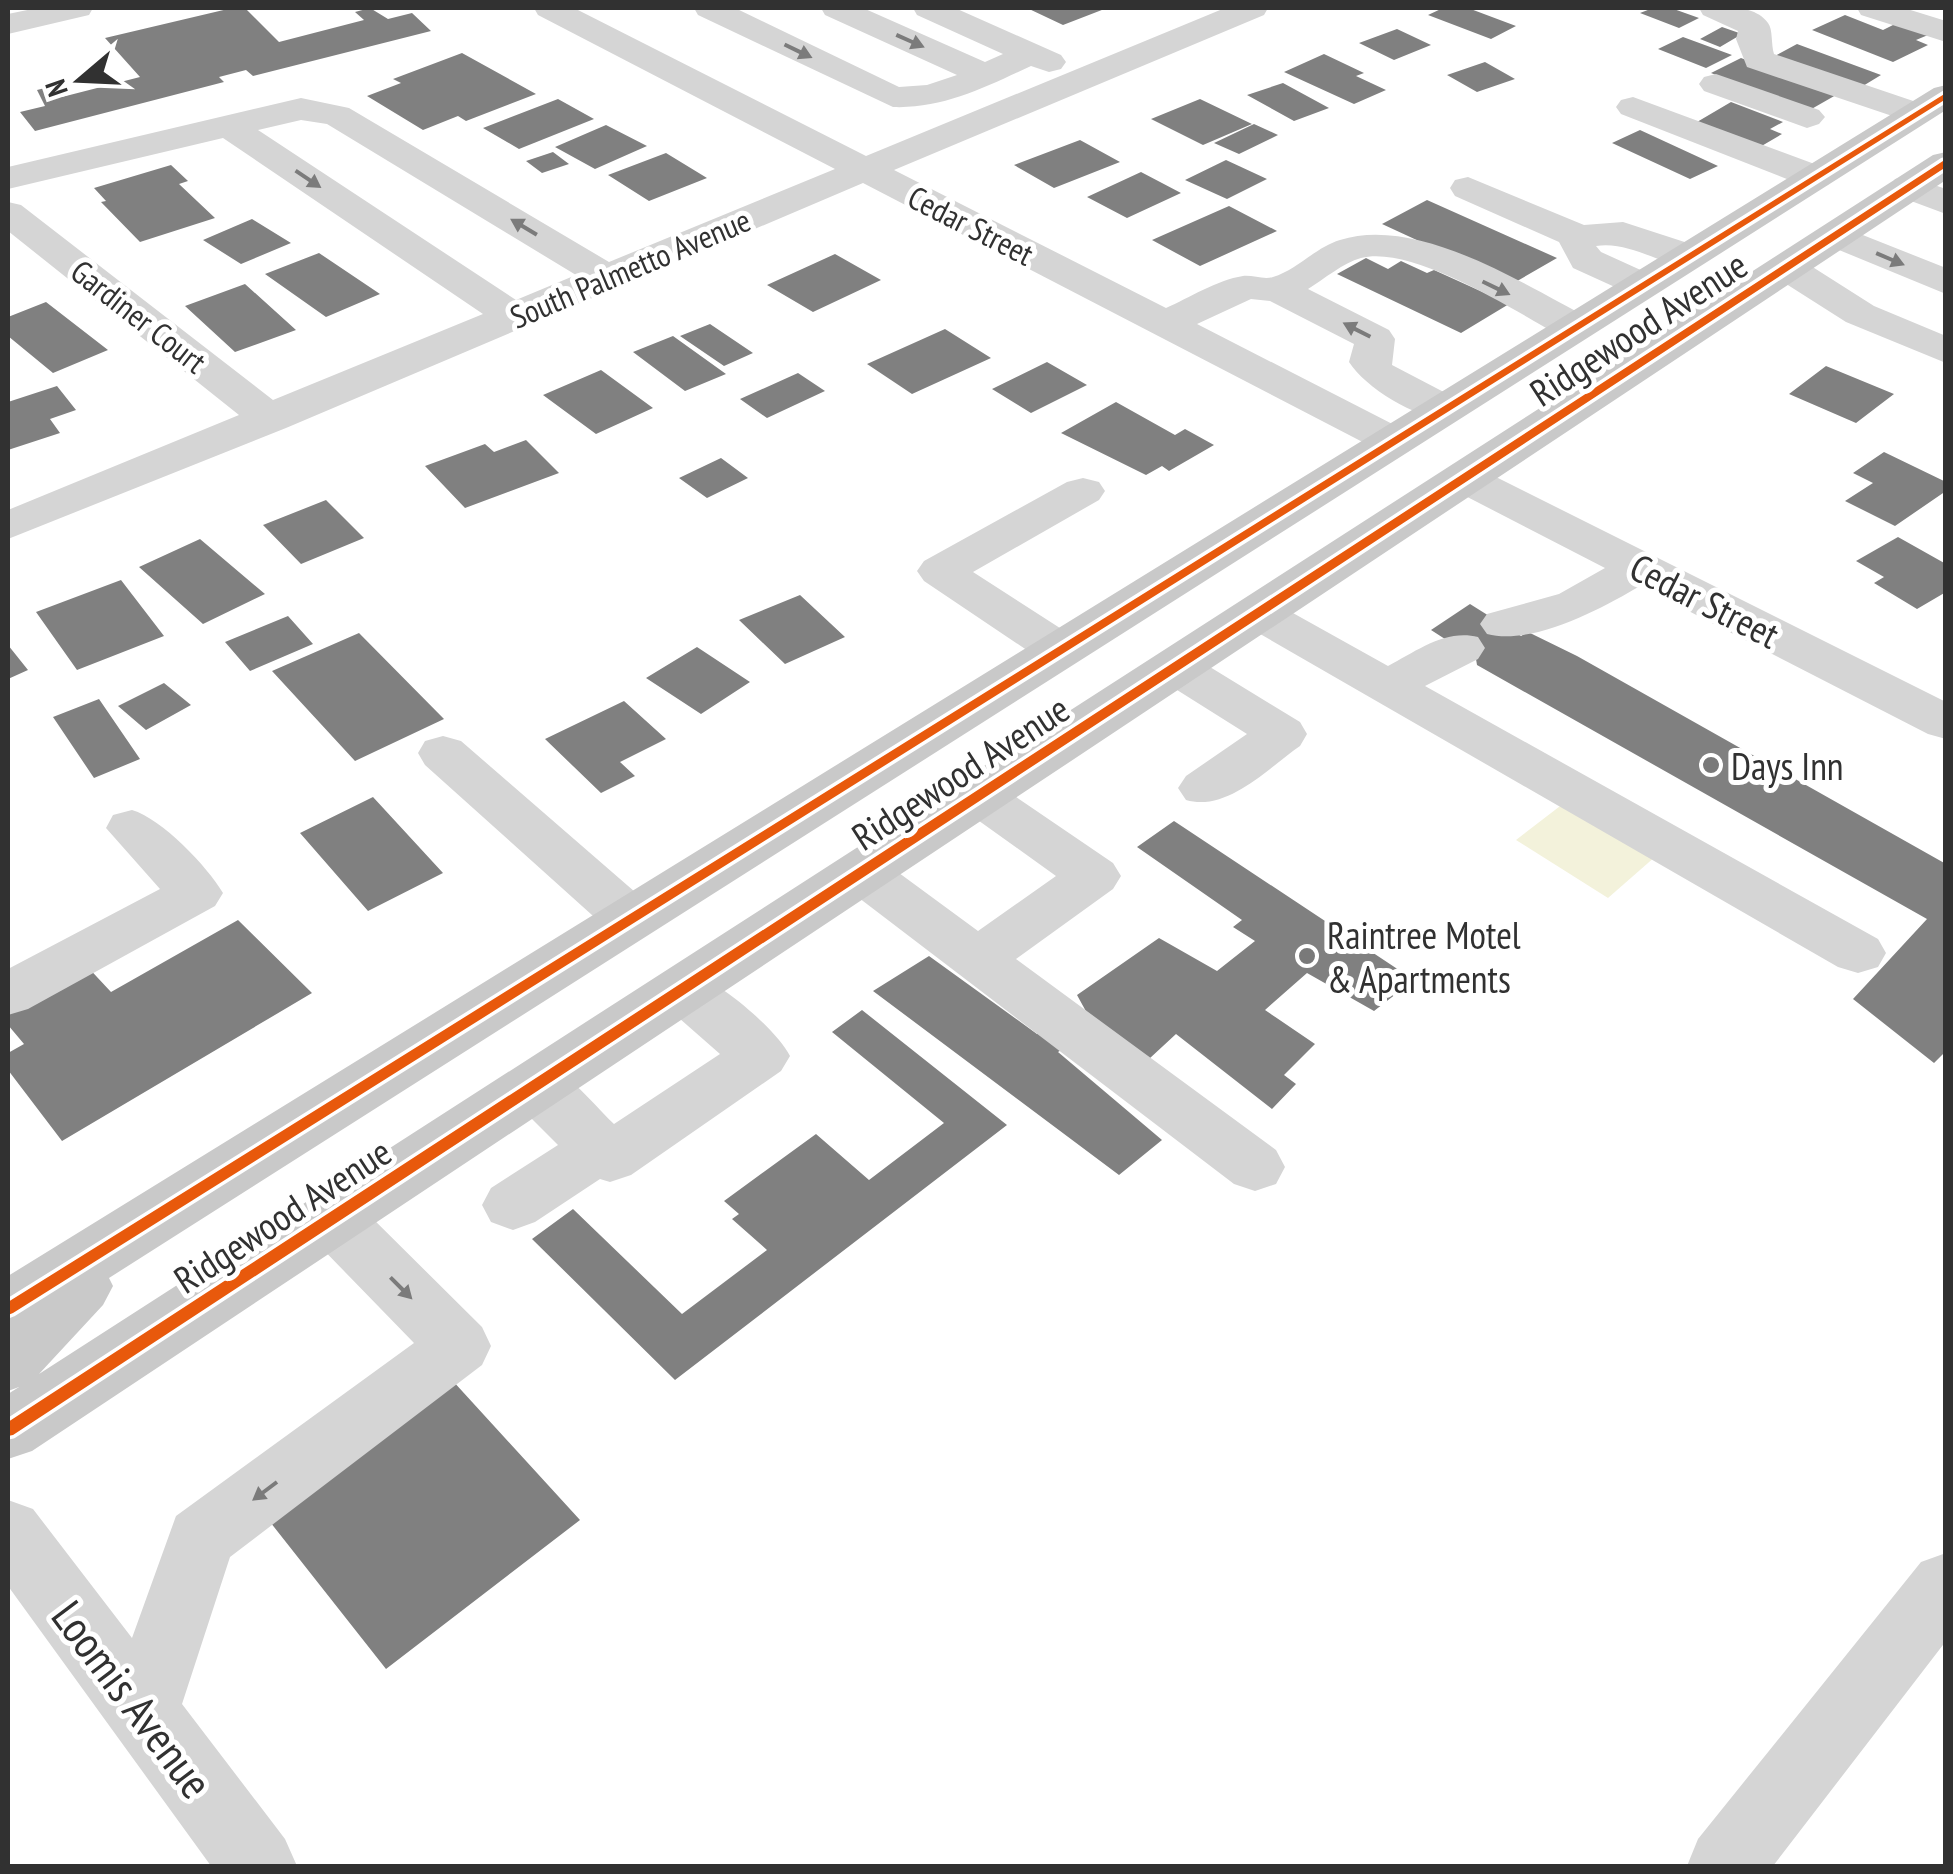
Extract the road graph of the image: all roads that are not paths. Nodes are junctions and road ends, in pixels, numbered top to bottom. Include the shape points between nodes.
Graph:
1 (76, 8) edge
2 (550, 8) edge
3 (711, 8) edge
4 (837, 8) edge
5 (929, 8) edge
6 (1252, 8) edge
7 (1715, 8) edge
8 (1873, 8) edge
9 (8, 24) edge
10 (1946, 32) edge
11 (616, 42) junction
12 (1030, 54) junction
13 (984, 74) junction
14 (1083, 78) junction
15 (1716, 84) dead end
16 (1931, 104) edge
17 (1633, 107) dead end
18 (227, 125) junction
19 (1873, 140) junction
20 (1946, 163) edge
21 (864, 170) junction
22 (1815, 177) junction
23 (8, 178) edge
24 (1468, 188) dead end
25 (1927, 195) edge
26 (8, 213) edge
27 (1834, 236) junction
28 (1581, 238) junction
29 (1689, 256) junction
30 (1786, 267) junction
31 (608, 278) junction
32 (1946, 282) edge
33 (1642, 285) junction
34 (1279, 290) junction
35 (514, 317) junction
36 (1164, 324) junction
37 (1576, 328) junction
38 (1946, 351) edge
39 (1459, 400) junction
40 (271, 419) junction
41 (1393, 441) junction
42 (1464, 478) junction
43 (1084, 491) dead end
44 (8, 526) edge
45 (1340, 560) junction
46 (1639, 567) junction
47 (1258, 613) junction
48 (1504, 624) dead end
49 (1461, 648) dead end
50 (1060, 650) junction
51 (1175, 667) junction
52 (1387, 686) junction
53 (1946, 722) edge
54 (444, 753) dead end
55 (1204, 788) dead end
56 (979, 796) junction
57 (132, 828) dead end
58 (861, 872) junction
59 (631, 918) junction
60 (1858, 953) dead end
61 (977, 959) junction
62 (683, 989) junction
63 (8, 994) edge
64 (535, 1085) junction
65 (600, 1148) junction
66 (1256, 1168) dead end
67 (513, 1205) dead end
68 (332, 1218) junction
69 (135, 1229) junction
70 (8, 1308) edge
71 (8, 1363) edge
72 (8, 1430) edge
73 (8, 1531) edge
74 (1946, 1584) edge
75 (142, 1712) junction
76 (258, 1866) edge
77 (1725, 1866) edge

1 - 9 street
2 - 11 street, Cedar Street
3 - 11 street
3 -> 13 street via 893,97 923,98
4 -> 13 street
5 - 12 street
6 - 14 street, South Palmetto Avenue
7 - 16 street via 1755,27 1759,60
8 - 10 street
11 - 21 street, Cedar Street
12 - 13 street
12 - 14 street
14 - 21 street, South Palmetto Avenue
15 - 19 street
16 - 19 main road, Ridgewood Avenue
17 - 22 street
18 - 23 street
31 -> 18 street via 337,115 301,109
18 -> 35 street
19 - 22 main road, Ridgewood Avenue
20 - 25 main road, Ridgewood Avenue
21 - 31 street, South Palmetto Avenue
21 - 36 street, Cedar Street
22 - 29 main road, Ridgewood Avenue
24 - 28 street
25 - 27 main road, Ridgewood Avenue
26 - 40 street, Gardiner Court
27 - 30 main road, Ridgewood Avenue
27 -> 32 street
28 - 29 street via 1634,233
28 - 33 street via 1577,245 1587,260
29 - 33 main road, Ridgewood Avenue
30 - 38 street via 1860,314
30 - 42 main road, Ridgewood Avenue
31 - 35 street, South Palmetto Avenue
33 - 37 main road, Ridgewood Avenue
34 - 36 street via 1246,287
34 -> 37 street via 1355,248 1394,246 1430,256
39 -> 34 street via 1377,374 1370,362 1374,339
35 - 40 street, South Palmetto Avenue
36 - 41 street, Cedar Street
37 - 39 main road, Ridgewood Avenue
39 - 41 main road, Ridgewood Avenue
39 - 42 main road via 1448,446 1451,464
40 - 44 street, South Palmetto Avenue
41 - 45 main road via 1402,468
41 - 50 main road, Ridgewood Avenue
42 - 45 main road, Ridgewood Avenue
42 - 46 street, Cedar Street
43 - 50 street via 940,571
45 - 47 main road, Ridgewood Avenue
46 - 48 street via 1576,604
46 - 53 street, Cedar Street
47 - 51 main road, Ridgewood Avenue
47 - 52 street
49 - 52 street
50 - 59 main road, Ridgewood Avenue
51 - 55 street via 1282,734
51 - 56 main road, Ridgewood Avenue
52 - 60 street
54 - 59 street
56 - 58 main road, Ridgewood Avenue
56 - 61 street via 1094,876
57 - 63 street via 196,892
58 - 61 street
58 - 62 main road, Ridgewood Avenue
59 - 69 main road, Ridgewood Avenue
61 - 66 street
62 - 64 main road, Ridgewood Avenue
62 - 65 street via 761,1056 610,1158
64 - 65 street
64 - 68 main road, Ridgewood Avenue
65 - 67 street
68 - 72 main road, Ridgewood Avenue
68 -> 75 street via 459,1346 202,1538
69 - 70 main road, Ridgewood Avenue
69 - 71 main road
73 - 75 street, Loomis Avenue
74 - 77 street
75 - 76 street, Loomis Avenue

